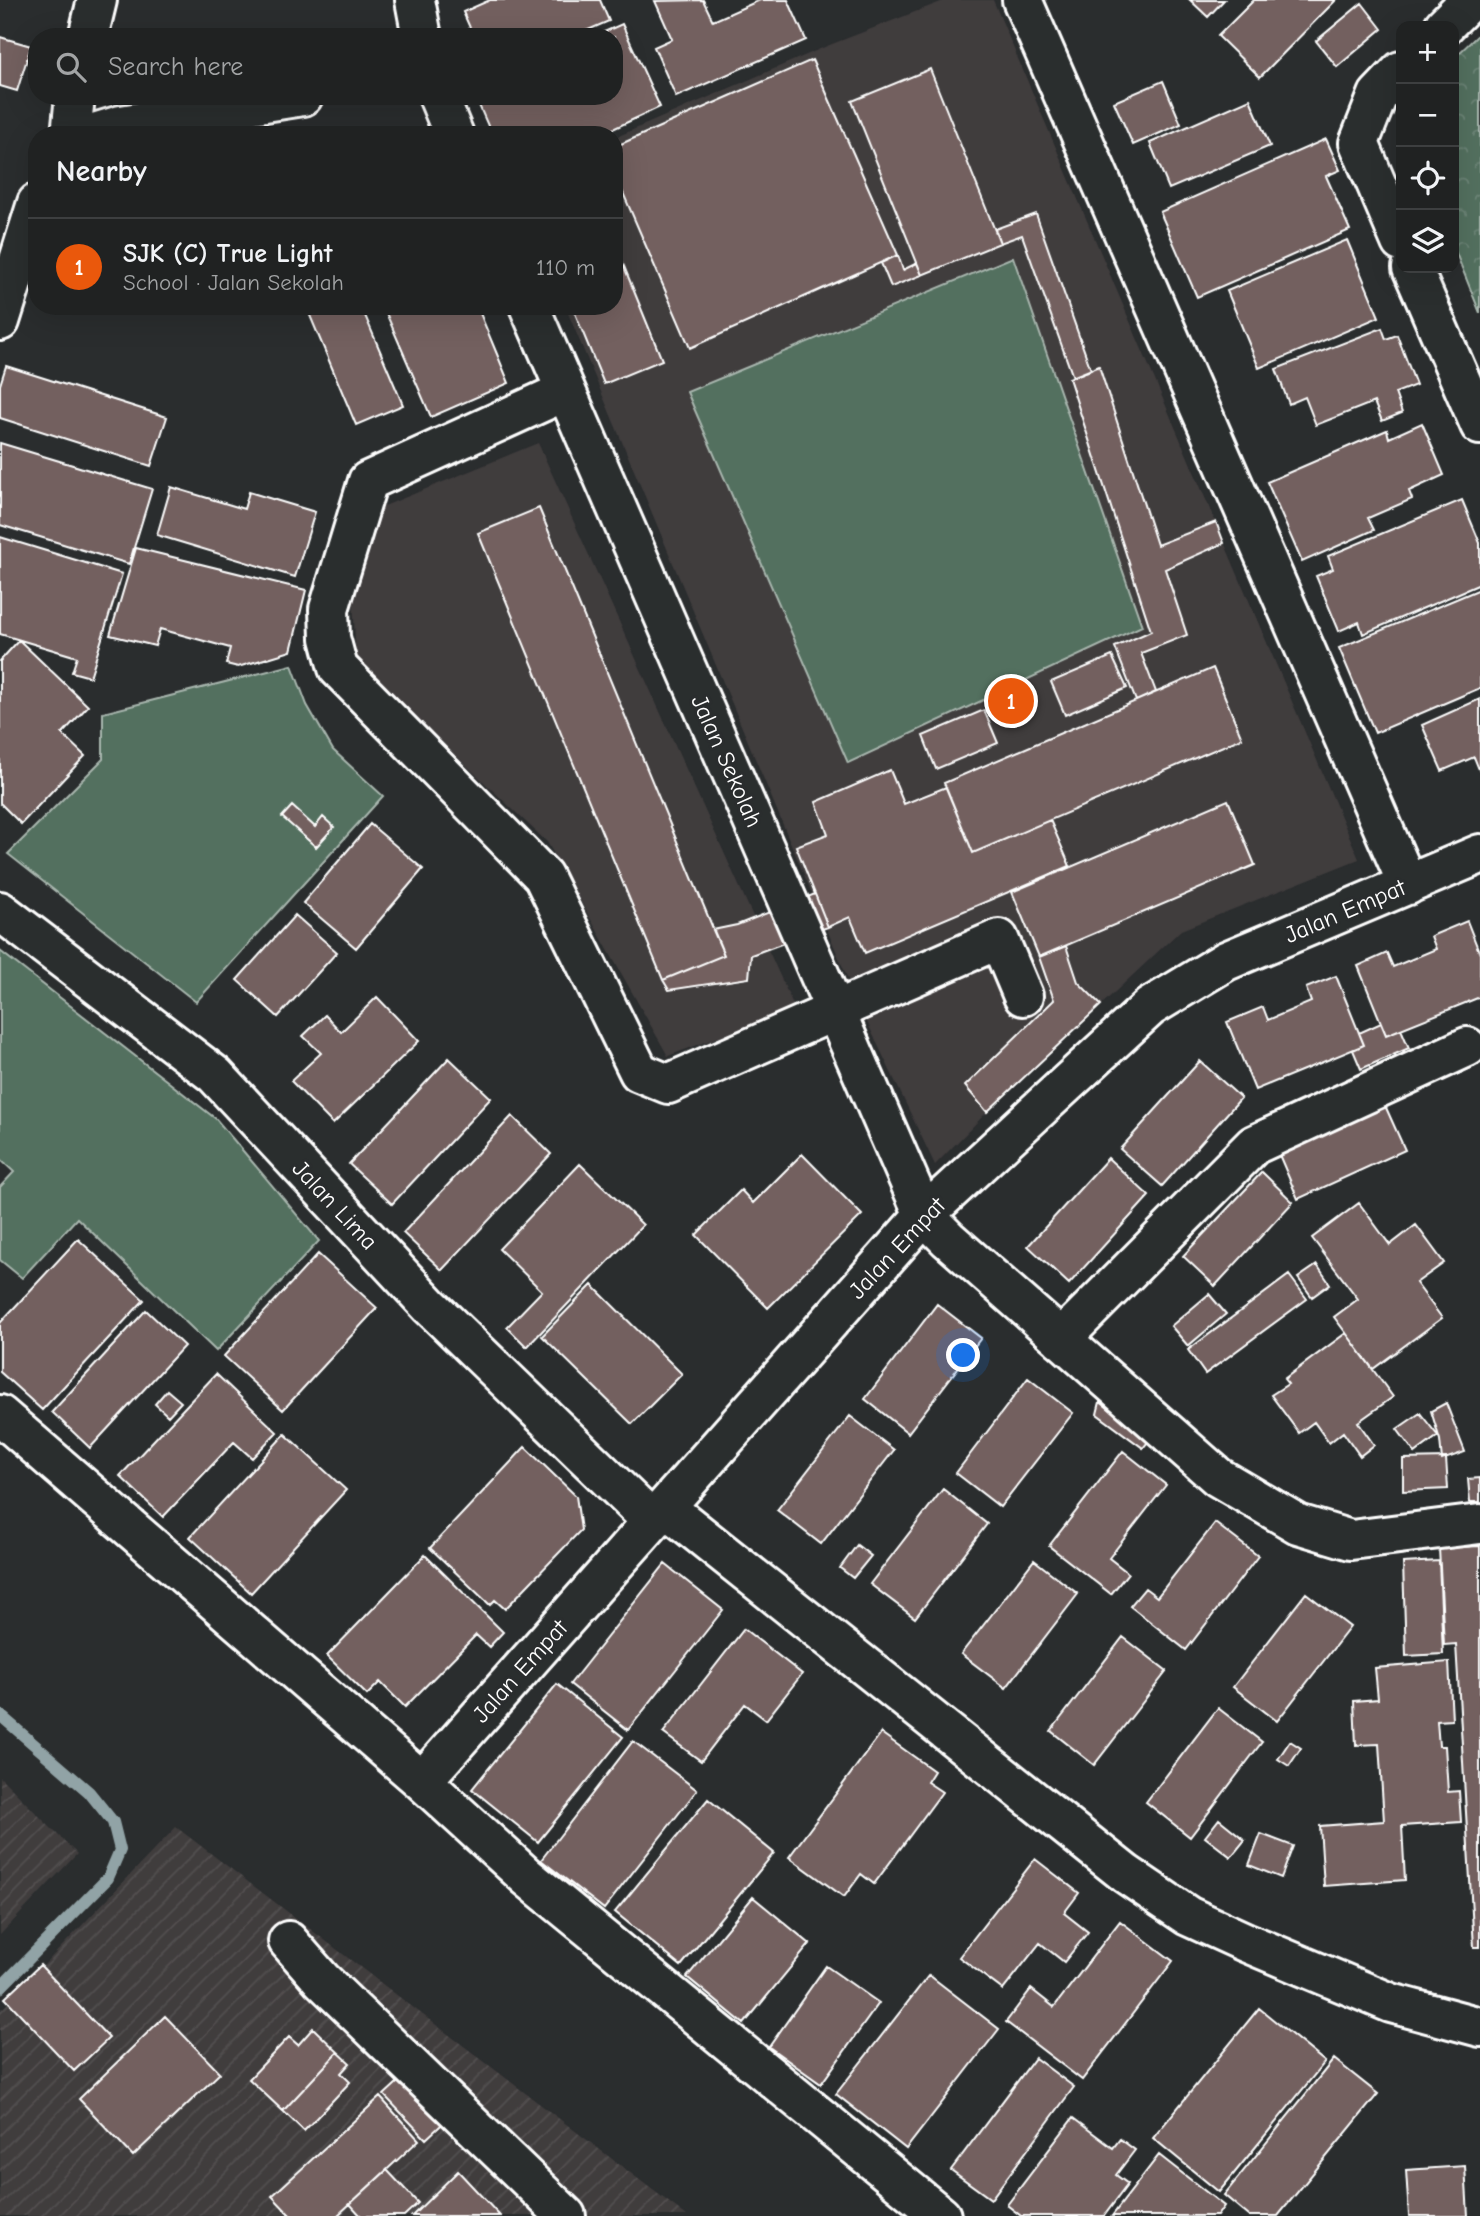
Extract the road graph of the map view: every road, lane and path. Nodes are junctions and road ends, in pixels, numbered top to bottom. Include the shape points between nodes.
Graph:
1 (97, 0) edge
2 (415, 0) edge
3 (1021, 0) edge
4 (90, 28) edge
5 (420, 28) edge
6 (1396, 76) edge
7 (74, 105) edge
8 (247, 105) edge
9 (442, 105) edge
10 (72, 126) edge
11 (118, 126) edge
12 (450, 126) edge
13 (1396, 230) edge
14 (28, 232) edge
15 (1414, 273) edge
16 (533, 315) edge
17 (0, 321) edge
18 (566, 391) junction
19 (1480, 425) edge
20 (1480, 854) edge
21 (1408, 885) junction
22 (0, 911) edge
23 (1023, 996) dead end
24 (835, 1011) junction
25 (1467, 1047) dead end
26 (924, 1215) junction
27 (1061, 1339) junction
28 (0, 1415) edge
29 (659, 1514) junction
30 (1480, 1524) edge
31 (422, 1781) junction
32 (288, 1941) dead end
33 (1480, 2027) edge
34 (566, 2216) edge
35 (941, 2216) edge

1 - 4 street
2 - 5 street
3 - 21 street
6 - 13 street via 1378,95 1359,143
7 - 10 street
8 - 11 street
9 - 12 street
14 - 17 street
15 - 19 street
16 - 18 street, Jalan Sekolah
18 - 24 street, Jalan Sekolah
18 - 24 street via 368,481 329,609 338,668 543,876 639,1072 668,1084
20 - 21 street, Jalan Empat
21 - 26 street, Jalan Empat via 1226,961 1150,1007
22 - 29 street, Jalan Lima via 215,1075 430,1306
23 - 24 street via 999,939
24 - 26 street, Jalan Sekolah
25 - 27 street via 1254,1145
26 - 27 street
26 - 29 street, Jalan Empat
27 - 30 street via 1218,1477 1298,1524 1351,1540
28 - 31 street
29 - 31 street, Jalan Empat
29 - 33 street, Jalan Lima via 1126,1874 1188,1916 1391,2003
31 - 35 street via 527,1877
32 - 34 street via 322,1980

